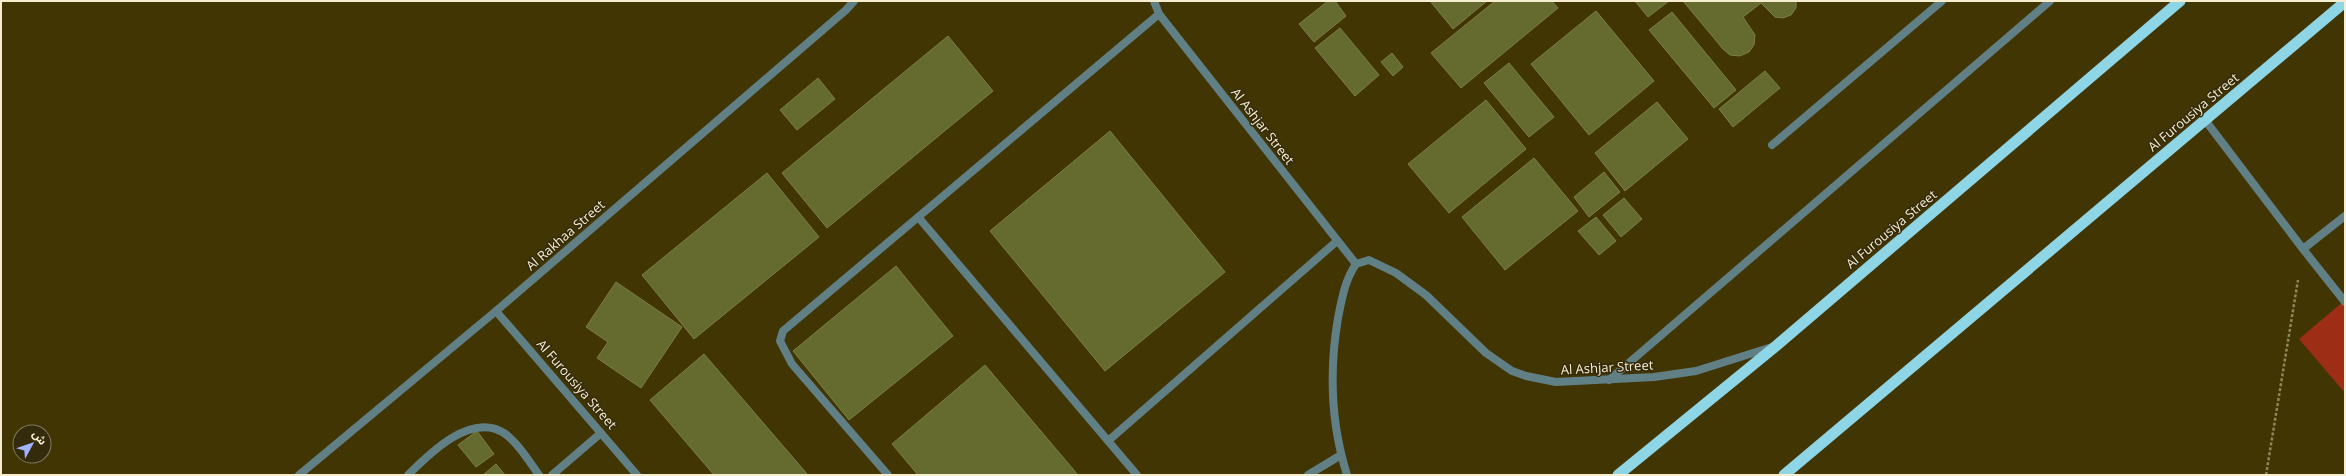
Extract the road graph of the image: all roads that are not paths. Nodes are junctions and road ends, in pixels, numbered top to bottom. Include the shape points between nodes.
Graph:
1 (854, 1) edge
2 (860, 1) edge
3 (1154, 1) edge
4 (1942, 1) edge
5 (2050, 1) edge
6 (2180, 1) edge
7 (2345, 2) edge
8 (846, 10) junction
9 (1160, 14) junction
10 (2205, 120) junction
11 (1772, 145) dead end
12 (2345, 216) edge
13 (919, 218) junction
14 (1337, 241) junction
15 (2303, 249) junction
16 (1356, 264) junction
17 (2345, 302) edge
18 (496, 310) junction
19 (1776, 346) junction
20 (1609, 380) junction
21 (601, 433) junction
22 (1108, 441) junction
23 (1341, 455) junction
24 (299, 475) edge
25 (408, 475) edge
26 (539, 475) edge
27 (552, 475) edge
28 (637, 475) edge
29 (888, 475) edge
30 (1137, 475) edge
31 (1308, 475) edge
32 (1347, 475) edge
33 (1618, 475) edge
34 (1784, 475) edge

1 - 8 street, Al Rakhaa Street
2 - 8 street, Al Rakhaa Street
3 - 9 street, Al Ashjar Street
4 - 11 street
5 - 20 street
6 - 19 highway, Al Furousiya Street
7 - 10 highway, Al Furousiya Street
8 - 18 street, Al Rakhaa Street
9 - 13 street
9 - 14 street, Al Ashjar Street
10 - 15 street
10 - 34 highway, Al Furousiya Street
12 - 15 street
13 - 22 street
13 - 29 street via 790,324 783,331 780,341 792,364
14 - 16 street, Al Ashjar Street
14 - 22 street
15 - 17 street
16 - 20 street, Al Ashjar Street via 1369,260 1396,273 1426,295 1486,353 1512,371 1556,382
16 - 23 street via 1348,276 1342,295 1332,359 1335,426
18 - 21 street, Al Furousiya Street
18 - 24 street, Al Rakhaa Street
19 - 20 street, Al Ashjar Street via 1696,371
19 - 33 highway, Al Furousiya Street
21 - 27 street
21 - 28 street, Al Furousiya Street
22 - 30 street
23 - 31 street
23 - 32 street
25 - 26 street via 456,435 467,429 480,427 492,428 507,436

